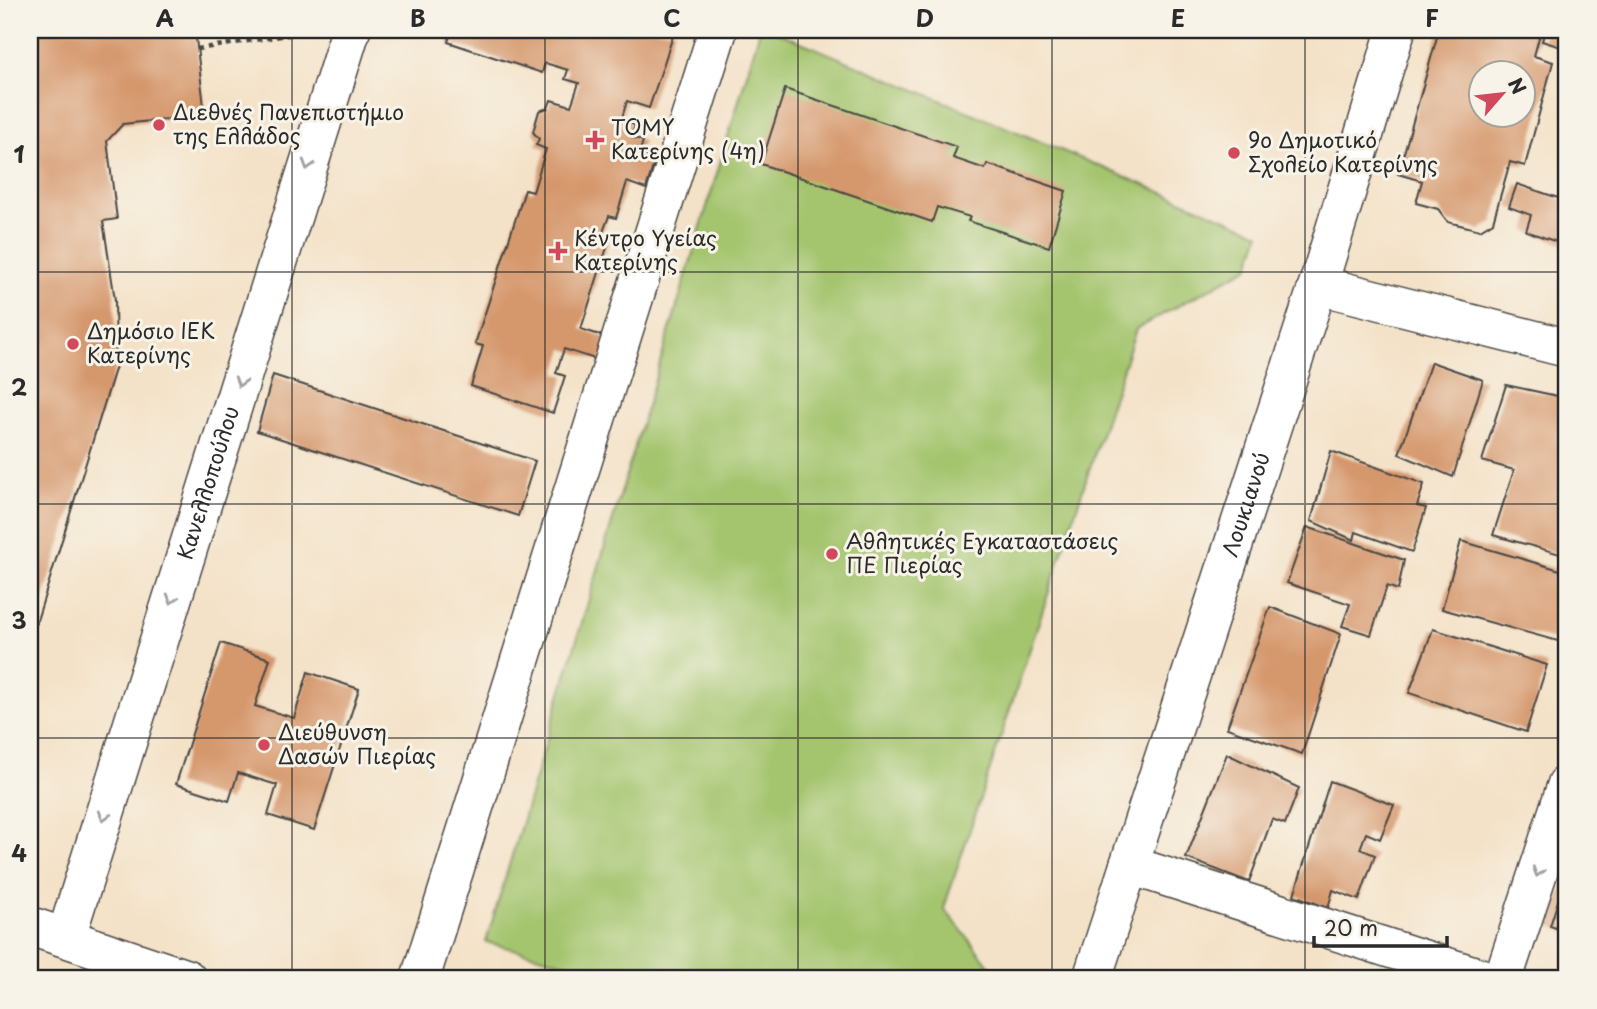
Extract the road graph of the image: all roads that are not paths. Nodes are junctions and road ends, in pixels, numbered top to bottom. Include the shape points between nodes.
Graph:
1 (1395, 30) edge
2 (717, 33) dead end
3 (348, 38) edge
4 (1318, 285) junction
5 (1567, 348) edge
6 (1567, 784) edge
7 (1129, 864) junction
8 (30, 926) edge
9 (66, 937) junction
10 (187, 979) edge
11 (420, 979) edge
12 (1092, 979) edge
13 (1485, 979) edge
14 (1503, 979) edge

1 - 4 street, Λουκιανού
2 - 11 street
3 -> 9 street, Κανελλοπούλου
4 - 5 street
4 - 7 street, Λουκιανού
6 -> 14 street
7 - 12 street, Λουκιανού
7 - 13 street
8 - 9 street
9 - 10 street

